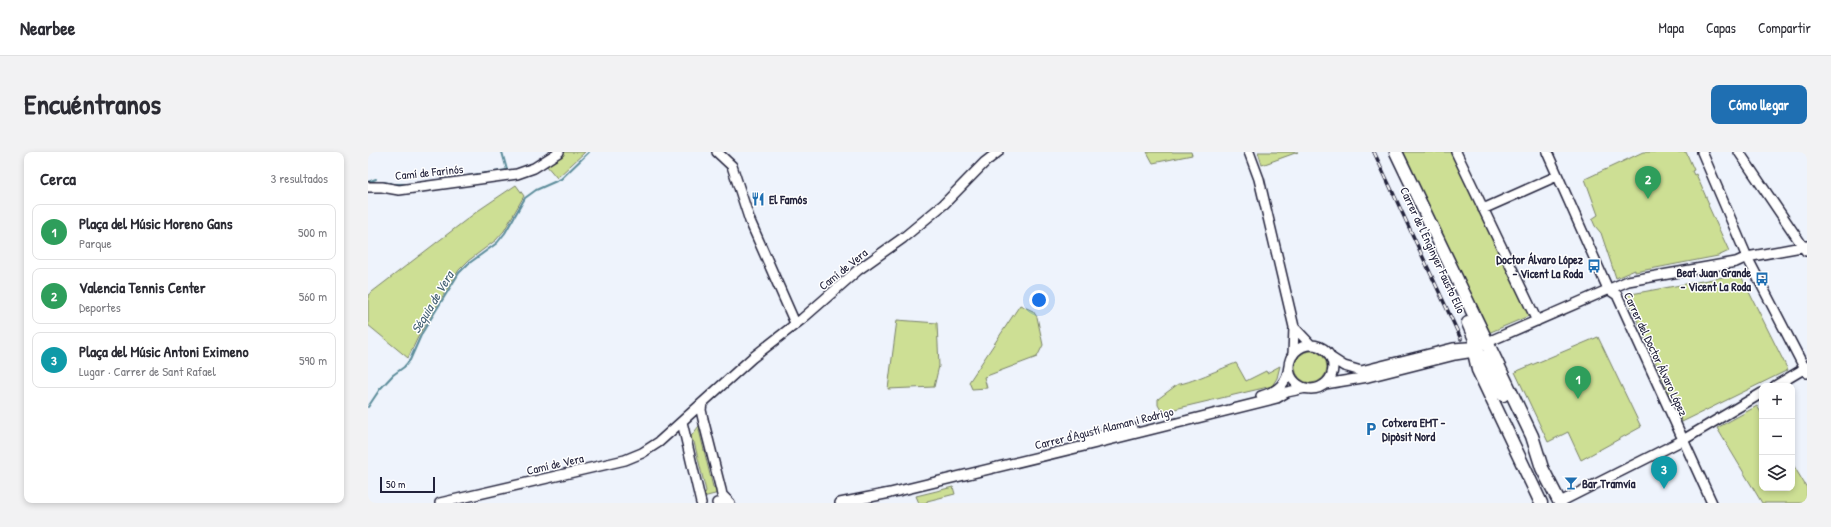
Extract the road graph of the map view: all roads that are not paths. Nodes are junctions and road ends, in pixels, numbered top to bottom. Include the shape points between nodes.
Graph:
1 (559, 152) edge
2 (717, 152) edge
3 (998, 152) edge
4 (1249, 152) edge
5 (1387, 152) edge
6 (1396, 152) edge
7 (1456, 152) edge
8 (1547, 152) edge
9 (1702, 152) edge
10 (1739, 152) edge
11 (1557, 176) junction
12 (368, 187) edge
13 (1483, 209) junction
14 (1806, 248) edge
15 (1747, 257) junction
16 (1608, 289) junction
17 (1537, 321) junction
18 (795, 324) junction
19 (1294, 327) junction
20 (1487, 343) junction
21 (1311, 345) junction
22 (1474, 350) junction
23 (1293, 355) junction
24 (1330, 356) junction
25 (1289, 366) junction
26 (1806, 370) edge
27 (1781, 383) edge
28 (1325, 384) junction
29 (1306, 388) junction
30 (1759, 395) edge
31 (702, 403) junction
32 (685, 419) junction
33 (703, 419) junction
34 (669, 433) junction
35 (686, 437) junction
36 (1683, 440) junction
37 (1009, 458) junction
38 (1542, 468) junction
39 (907, 488) junction
40 (854, 500) junction
41 (1560, 502) edge
42 (440, 503) edge
43 (701, 503) edge
44 (717, 503) edge
45 (721, 503) edge
46 (730, 503) edge
47 (840, 503) edge
48 (1541, 503) edge
49 (1712, 503) edge

1 - 12 street, Camí de Farinós via 534,168 517,174 399,190
2 - 18 street via 732,166 750,221
3 - 18 street, Camí de Vera via 944,204 903,238 858,270
4 - 19 street via 1259,179
5 - 22 main road, Carrer de l'Enginyer Fausto Elío via 1474,337
6 - 20 main road, Carrer de l'Enginyer Fausto Elío
7 - 13 street
8 - 11 street, Carrer del Doctor Álvaro López
9 - 15 street
10 - 14 street
11 - 13 street
11 - 16 street, Carrer del Doctor Álvaro López
13 - 17 street
14 - 15 street
15 - 16 street via 1736,262 1628,281
15 - 26 street
16 - 17 street
16 - 36 street, Carrer del Doctor Álvaro López via 1617,295
17 - 20 street
18 - 31 street, Camí de Vera
19 - 21 street
19 - 23 street
20 - 22 street
20 - 38 main road, Carrer de l'Enginyer Fausto Elío via 1532,436
21 - 23 street via 1301,348
21 - 24 street via 1322,348
22 - 24 street via 1453,348 1361,371 1344,366
22 - 28 street via 1368,377
22 - 38 main road, Carrer de l'Enginyer Fausto Elío via 1488,364 1529,450
22 - 48 main road, Carrer de l'Enginyer Fausto Elío via 1478,370
23 - 25 street
24 - 28 street via 1332,374
25 - 29 street via 1292,378
25 - 37 street, Carrer d'Agustí Alaman i Rodrigo via 1282,386 1270,394
26 - 27 street
28 - 29 street via 1316,389
29 - 39 street, Carrer d'Agustí Alaman i Rodrigo via 1287,392 1277,398 1106,442
30 - 36 street
31 - 32 street, Camí de Vera
31 - 33 street
32 - 33 street via 695,415
32 - 34 street, Camí de Vera
32 - 35 street
33 - 46 street via 722,495
34 - 35 street via 678,431
34 - 42 street, Camí de Vera via 642,453 625,460
35 - 43 street
36 - 41 street
36 - 49 street, Carrer del Doctor Álvaro López
37 - 39 street, Carrer d'Agustí Alaman i Rodrigo via 913,484
37 - 40 street, Carrer d'Agustí Alaman i Rodrigo via 905,483
38 - 41 main road, Carrer de l'Enginyer Fausto Elío
39 - 40 street, Carrer d'Agustí Alaman i Rodrigo
40 - 47 street, Carrer d'Agustí Alaman i Rodrigo
44 - 45 street

